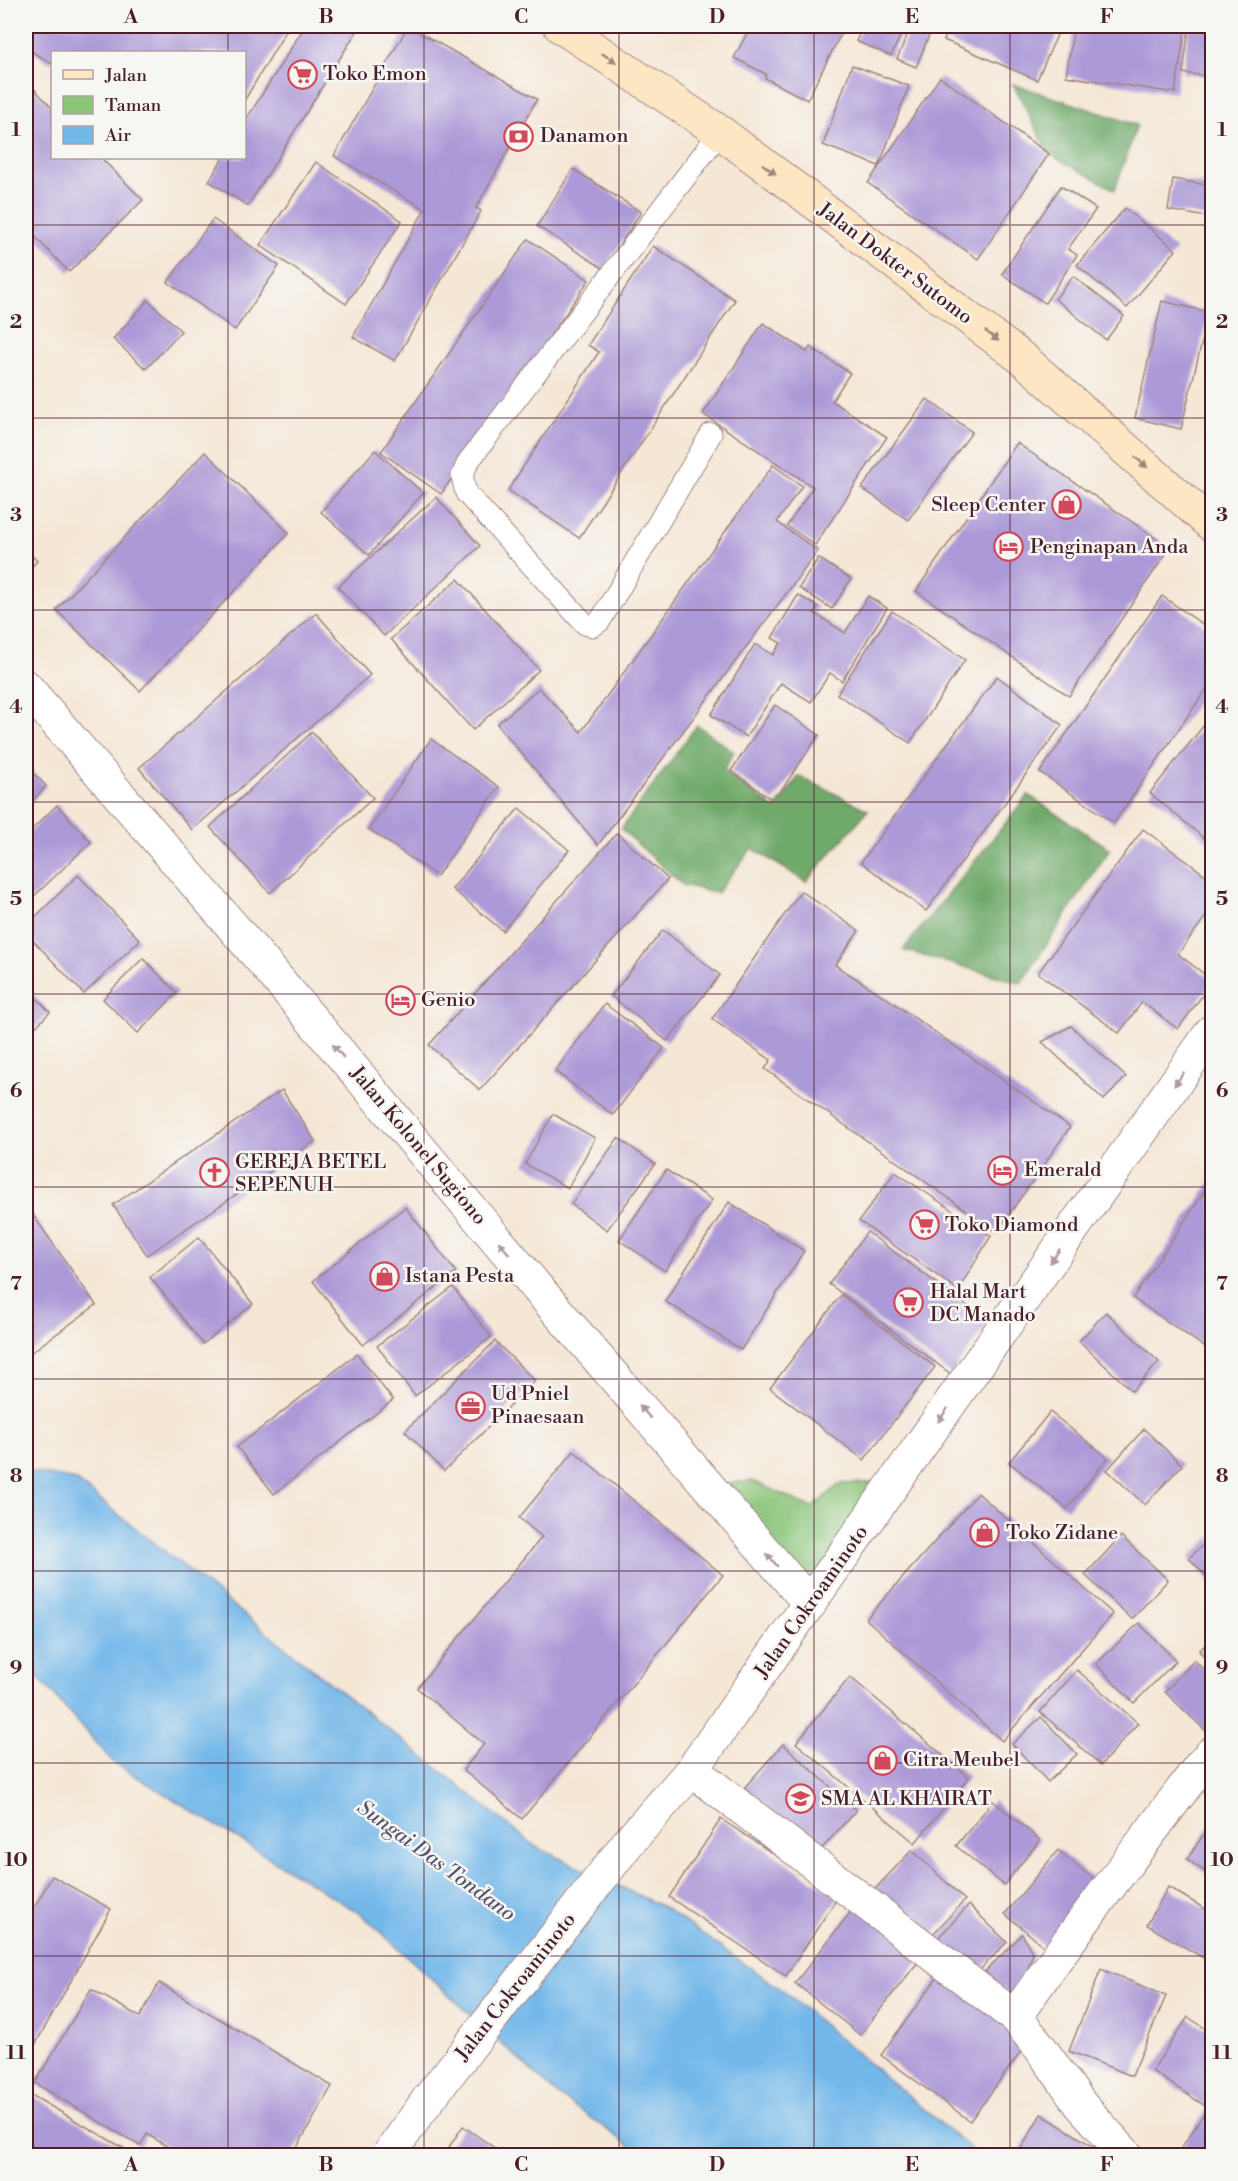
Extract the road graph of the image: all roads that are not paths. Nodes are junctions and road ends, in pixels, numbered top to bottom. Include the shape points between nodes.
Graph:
1 (560, 26) edge
2 (720, 132) junction
3 (711, 434) dead end
4 (1212, 525) edge
5 (26, 687) edge
6 (1212, 1031) edge
7 (810, 1604) junction
8 (1212, 1753) edge
9 (692, 1770) junction
10 (1015, 2018) junction
11 (388, 2156) edge
12 (1127, 2156) edge

1 -> 2 main road, Jalan Dokter Sutomo
2 - 3 lane via 468,462 462,476 466,493 585,624 593,626 600,621
2 -> 4 main road, Jalan Dokter Sutomo via 1023,359
7 -> 5 street, Jalan Kolonel Sugiono
6 -> 7 street, Jalan Cokroaminoto
7 - 9 street, Jalan Cokroaminoto
8 - 10 street via 1057,1954
9 - 10 street
9 - 11 street, Jalan Cokroaminoto via 627,1844
10 - 12 street via 1081,2105

